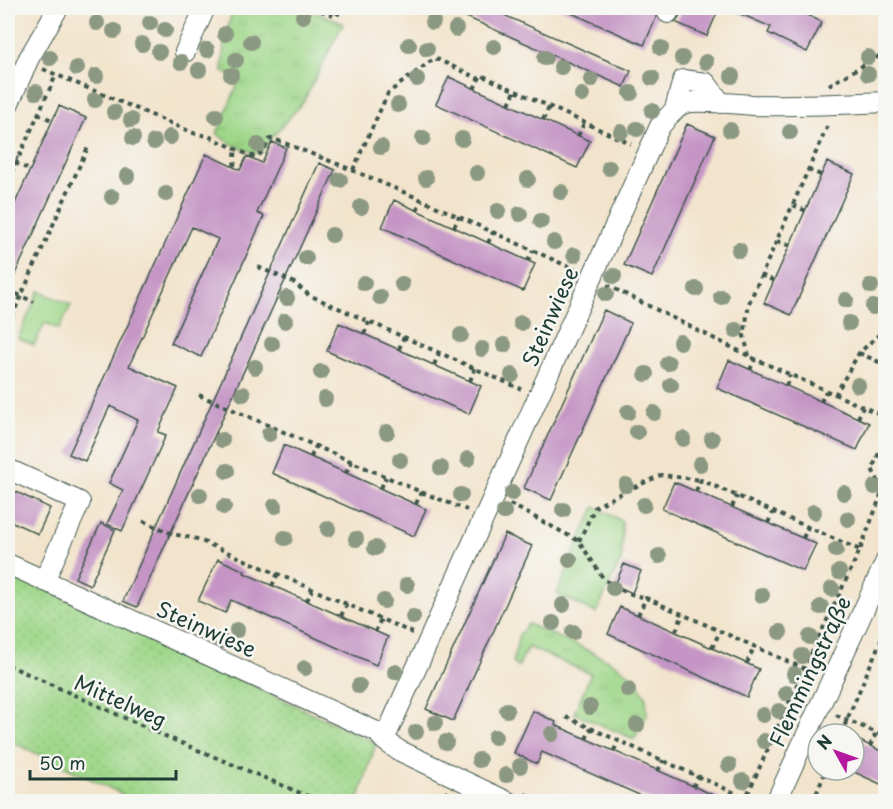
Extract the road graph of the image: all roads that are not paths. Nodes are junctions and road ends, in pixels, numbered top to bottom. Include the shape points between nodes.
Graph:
1 (58, 8) edge
2 (205, 8) edge
3 (185, 52) dead end
4 (885, 102) edge
5 (8, 105) edge
6 (8, 469) edge
7 (885, 561) edge
8 (8, 564) edge
9 (44, 581) junction
10 (384, 740) junction
11 (508, 801) edge
12 (776, 801) edge

1 - 5 street
2 - 3 street
4 - 10 street, Steinwiese via 684,103 660,126
6 - 9 street via 80,502
7 - 12 street, Flemmingstraße
8 - 9 street, Steinwiese
9 - 10 street, Steinwiese via 377,732
10 - 11 street, Steinwiese

